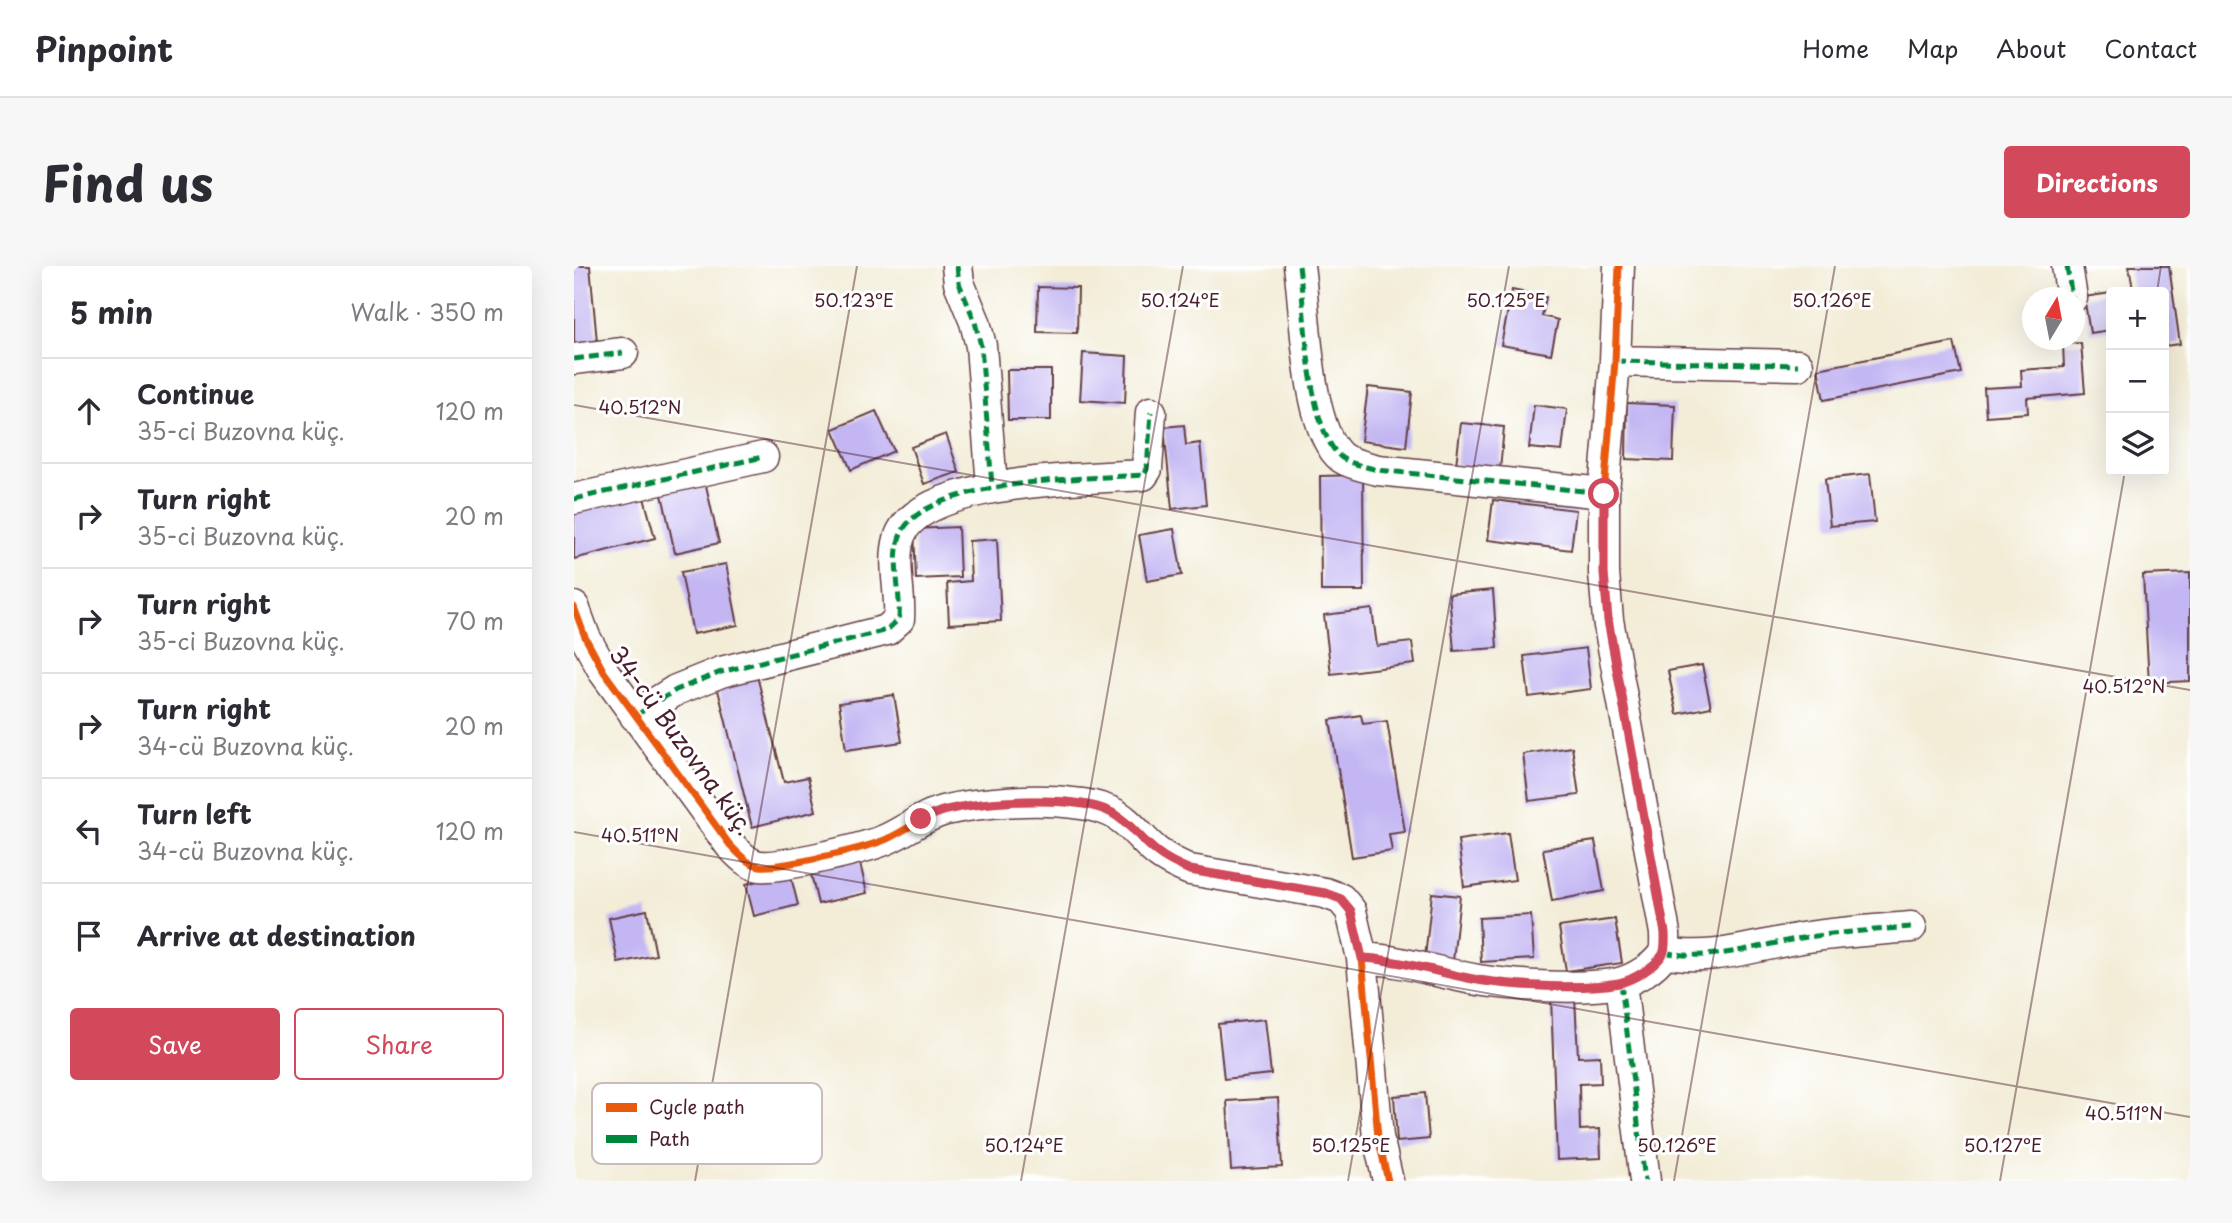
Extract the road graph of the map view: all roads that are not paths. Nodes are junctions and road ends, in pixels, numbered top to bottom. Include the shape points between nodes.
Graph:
1 (957, 266) edge
2 (1299, 266) edge
3 (1619, 266) edge
4 (2067, 266) edge
5 (2070, 287) edge
6 (623, 353) dead end
7 (574, 359) edge
8 (1615, 361) junction
9 (1798, 365) dead end
10 (1151, 412) dead end
11 (763, 457) dead end
12 (992, 486) junction
13 (1604, 494) junction
14 (574, 499) edge
15 (574, 607) edge
16 (635, 716) junction
17 (1911, 927) dead end
18 (1664, 952) junction
19 (1362, 958) junction
20 (1621, 983) junction
21 (1388, 1181) edge
22 (1645, 1181) edge

1 - 12 street via 981,346
2 - 13 street via 1320,423 1331,447 1344,460 1378,470
3 - 8 street
4 - 5 street
6 - 7 street
8 - 9 street
8 - 13 street
10 - 12 street via 1143,475
11 - 14 street
12 - 16 street via 937,502 906,524 897,558 899,619 887,629 722,672 676,690
13 - 18 street via 1608,620 1665,933
15 - 16 street, 34-cü Buzovna küç. via 592,653
16 - 19 street, 34-cü Buzovna küç. via 730,845 758,866 865,846 945,810 1046,800 1075,803 1109,811 1157,852 1190,870 1341,899 1351,911
17 - 18 street via 1808,937 1705,956
18 - 20 street via 1650,968
19 - 20 street via 1505,984
19 - 21 street, 34-cü Buzovna küç. via 1378,1137
20 - 22 street

